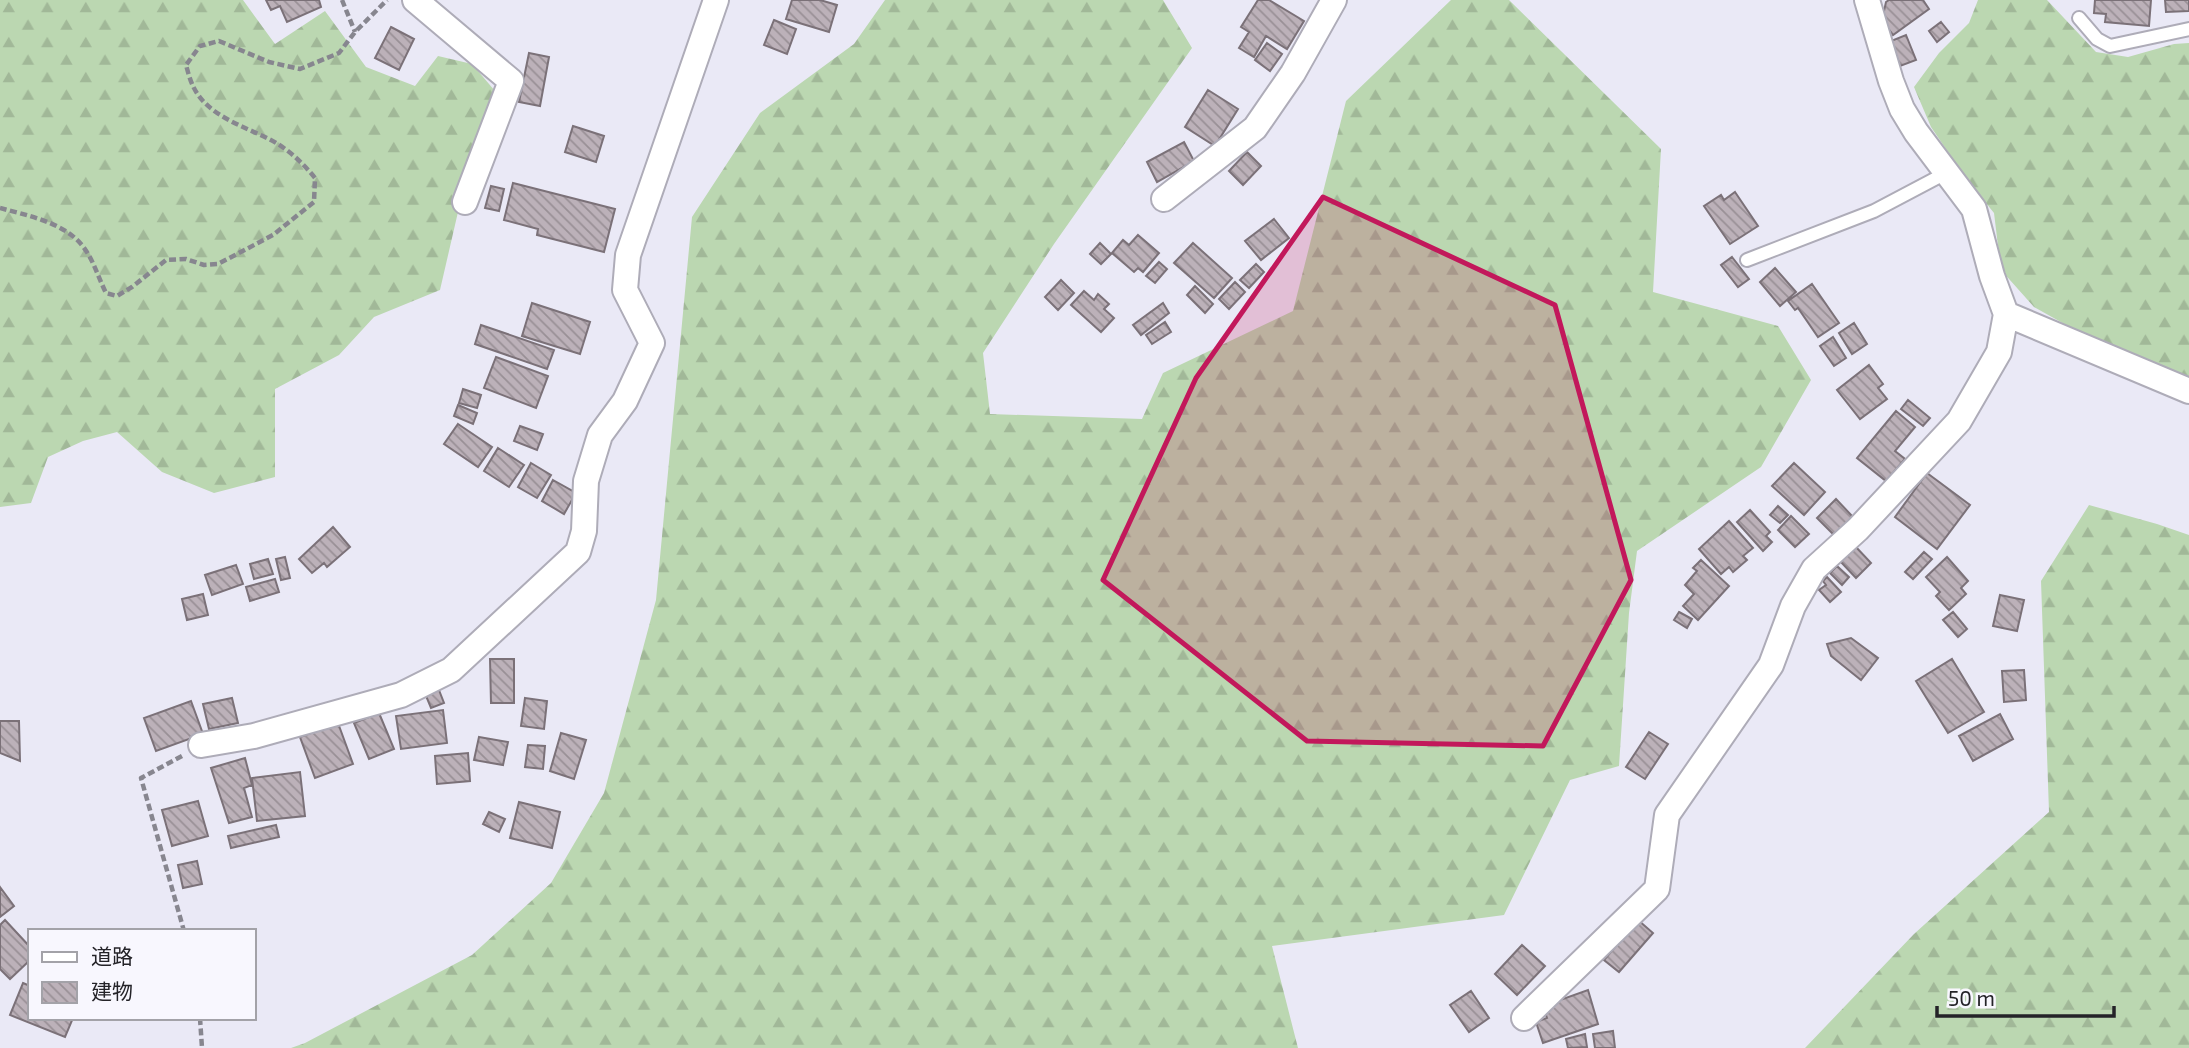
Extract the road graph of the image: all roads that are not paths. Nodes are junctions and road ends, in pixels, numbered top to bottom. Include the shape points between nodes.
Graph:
1 (415, 0) edge
2 (716, 0) edge
3 (1334, 0) edge
4 (1867, 0) edge
5 (2079, 18) dead end
6 (2189, 29) edge
7 (1946, 173) junction
8 (1164, 198) dead end
9 (465, 202) dead end
10 (1747, 260) dead end
11 (2006, 314) junction
12 (2189, 391) edge
13 (201, 745) road end
14 (1524, 1018) dead end

1 - 9 street via 511,81
2 - 13 street via 628,255 625,290 652,343 625,401 600,435 586,481 578,552 451,670 401,695 254,736
3 - 8 street via 1255,128
4 - 7 street via 1902,109
5 - 6 lane via 2110,46
7 - 10 lane via 1874,211
7 - 11 street via 1973,209
11 - 12 street
11 - 14 street via 1999,352 1959,421 1814,569 1793,606 1771,665 1667,815 1657,889

